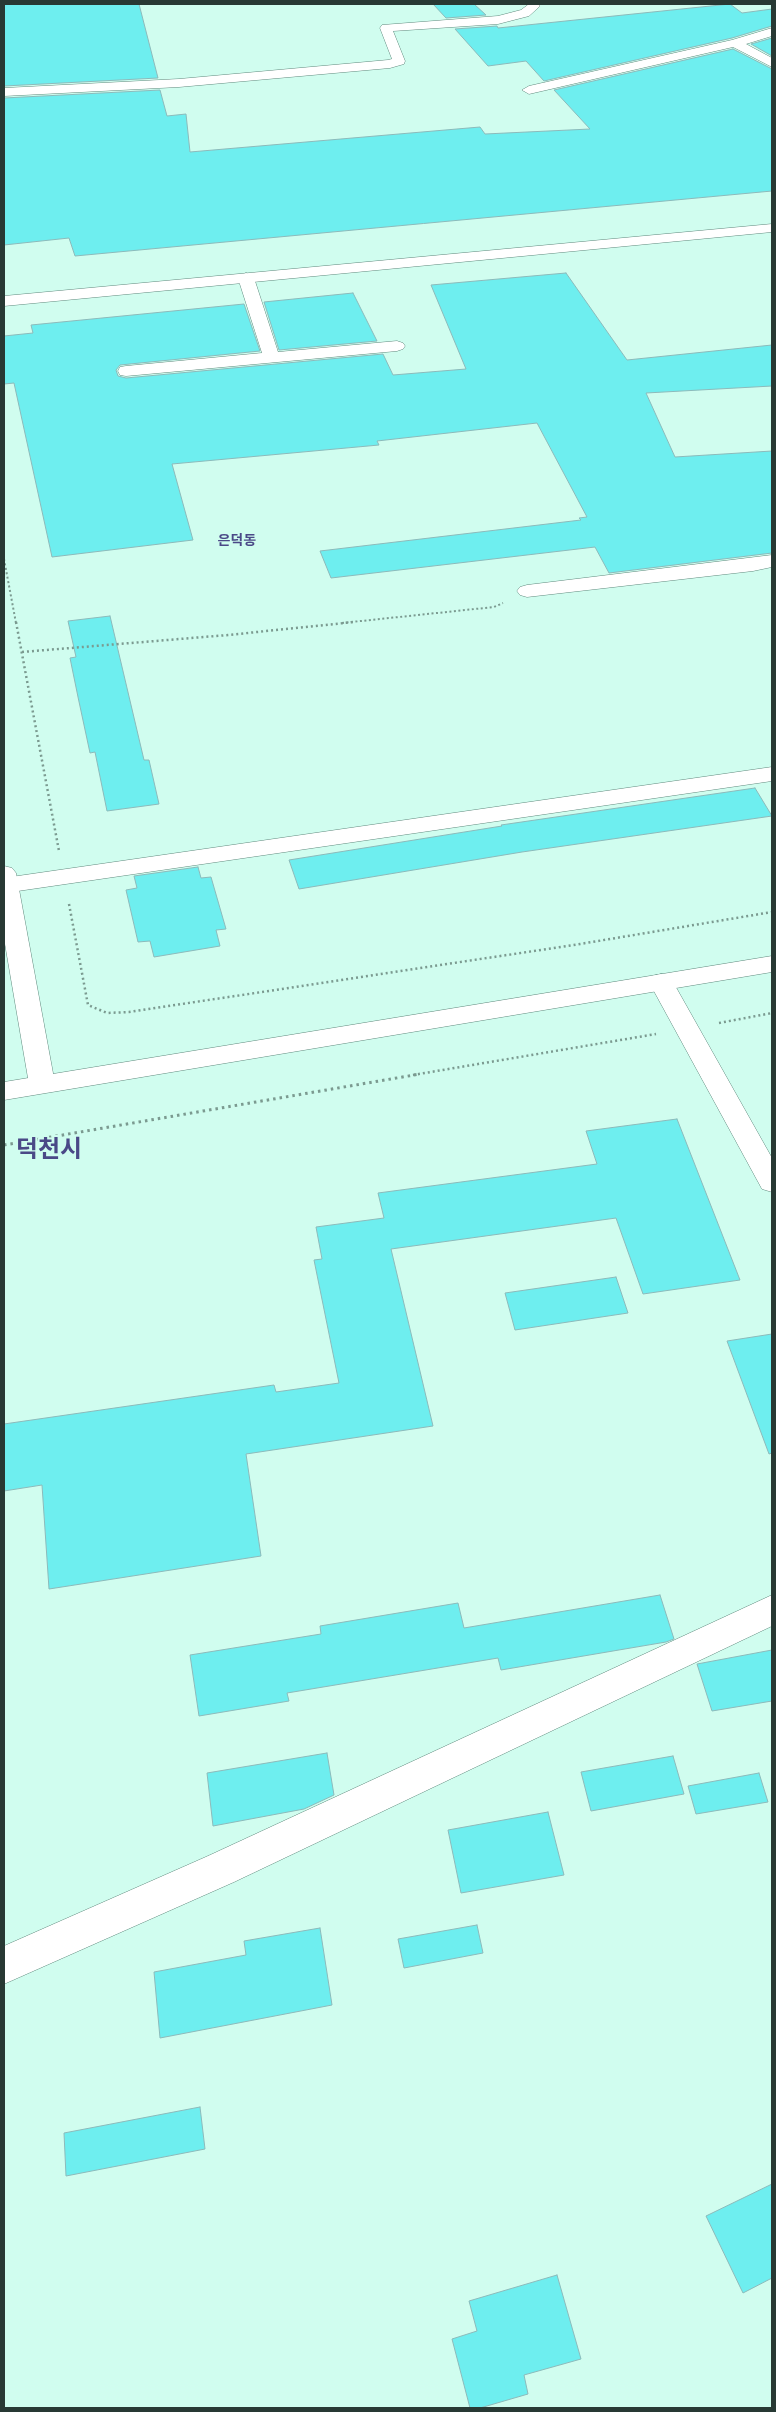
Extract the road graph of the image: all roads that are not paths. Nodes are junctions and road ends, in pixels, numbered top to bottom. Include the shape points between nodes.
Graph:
1 (534, 6) dead end
2 (772, 32) edge
3 (734, 43) junction
4 (772, 63) edge
5 (529, 90) dead end
6 (4, 92) edge
7 (772, 228) edge
8 (246, 278) junction
9 (4, 301) edge
10 (397, 346) dead end
11 (272, 358) junction
12 (126, 371) dead end
13 (772, 561) edge
14 (527, 591) road end
15 (772, 774) edge
16 (4, 881) edge
17 (772, 964) edge
18 (661, 982) junction
19 (42, 1084) junction
20 (4, 1091) edge
21 (772, 1182) edge
22 (772, 1610) edge
23 (4, 1965) edge

1 - 6 street via 525,13 498,20 386,28 399,61 390,64 178,83
2 - 3 street
3 - 4 street
3 - 5 street
7 - 8 street
8 - 9 street
8 - 11 street
10 - 11 street
11 - 12 street
13 - 14 street
15 - 16 street via 64,876
16 - 19 street
17 - 18 street
18 - 19 street
18 - 21 street
19 - 20 street
22 - 23 street via 221,1869

